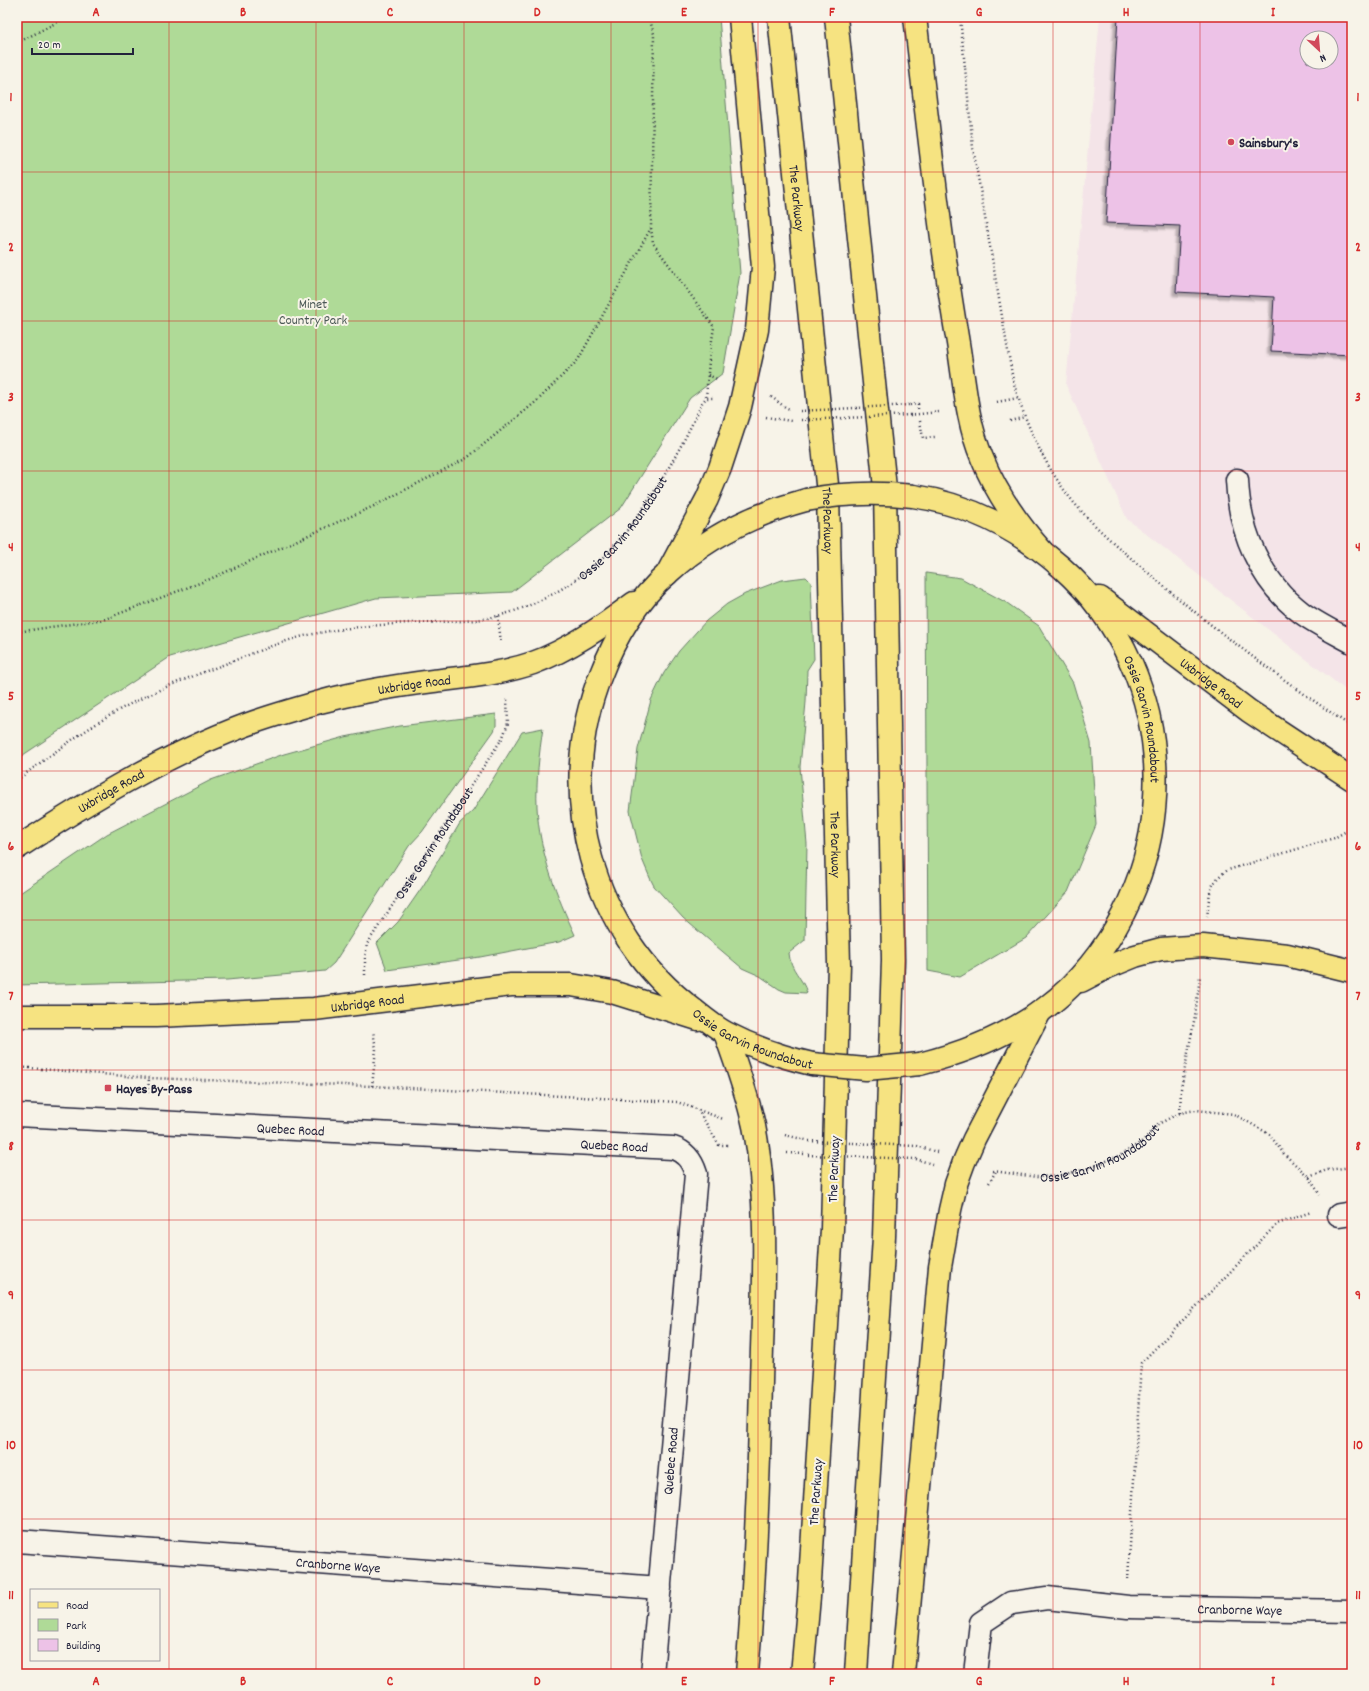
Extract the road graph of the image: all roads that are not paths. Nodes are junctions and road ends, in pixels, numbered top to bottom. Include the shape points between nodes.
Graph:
1 (740, 17) edge
2 (779, 17) edge
3 (836, 17) edge
4 (915, 17) edge
5 (1237, 480) dead end
6 (1042, 551) junction
7 (1075, 579) junction
8 (661, 580) junction
9 (1352, 642) edge
10 (1352, 779) edge
11 (17, 848) edge
12 (1352, 971) edge
13 (1069, 987) junction
14 (1040, 1012) junction
15 (17, 1016) edge
16 (718, 1028) junction
17 (17, 1115) edge
18 (17, 1541) edge
19 (660, 1588) junction
20 (1352, 1611) edge
21 (652, 1674) edge
22 (747, 1674) edge
23 (802, 1674) edge
24 (856, 1674) edge
25 (903, 1674) edge
26 (975, 1674) edge

1 - 8 main road via 762,267 757,330 740,408 720,468 707,499
2 - 23 main road, The Parkway via 828,494 839,964 832,1228
3 - 24 main road via 885,488 893,960 884,1237
4 - 6 main road via 944,260 973,429 981,456 1003,501
5 - 9 street via 1238,504 1243,526 1256,556 1273,585 1302,613
6 - 7 main road, Ossie Garvin Roundabout
6 - 8 main road, Ossie Garvin Roundabout, bridge via 1013,531 948,503 913,496 859,493 832,495 772,509 740,523 709,541
7 - 10 main road, Uxbridge Road via 1249,711
7 - 13 main road, Ossie Garvin Roundabout via 1103,613 1125,649 1142,689 1152,731 1157,774 1150,840 1141,874 1112,934 1092,962
8 - 11 main road, Uxbridge Road via 591,633 533,663 504,671 400,685 322,702 246,725 173,756
8 - 16 main road, Ossie Garvin Roundabout via 619,636 594,692 581,752 581,813 596,879 611,913 631,945 654,975 681,1000
12 - 13 main road via 1287,955 1203,946 1161,949 1135,956
13 - 14 main road, Ossie Garvin Roundabout
14 - 16 main road, Ossie Garvin Roundabout, bridge via 985,1044 953,1056 920,1064 866,1069 812,1064 769,1051
14 - 25 main road via 974,1139 956,1184 950,1210 940,1267
15 - 16 main road, Uxbridge Road via 156,1016 314,1009 511,985 539,984 571,985 612,992
16 - 22 main road via 747,1093 754,1127 763,1216 760,1432
17 - 19 street, Quebec Road via 673,1148 681,1151 689,1159 696,1174
18 - 19 street, Cranborne Waye
19 - 21 street, Quebec Road
20 - 26 street, Cranborne Waye via 1128,1607 1047,1598 1011,1603 981,1623

